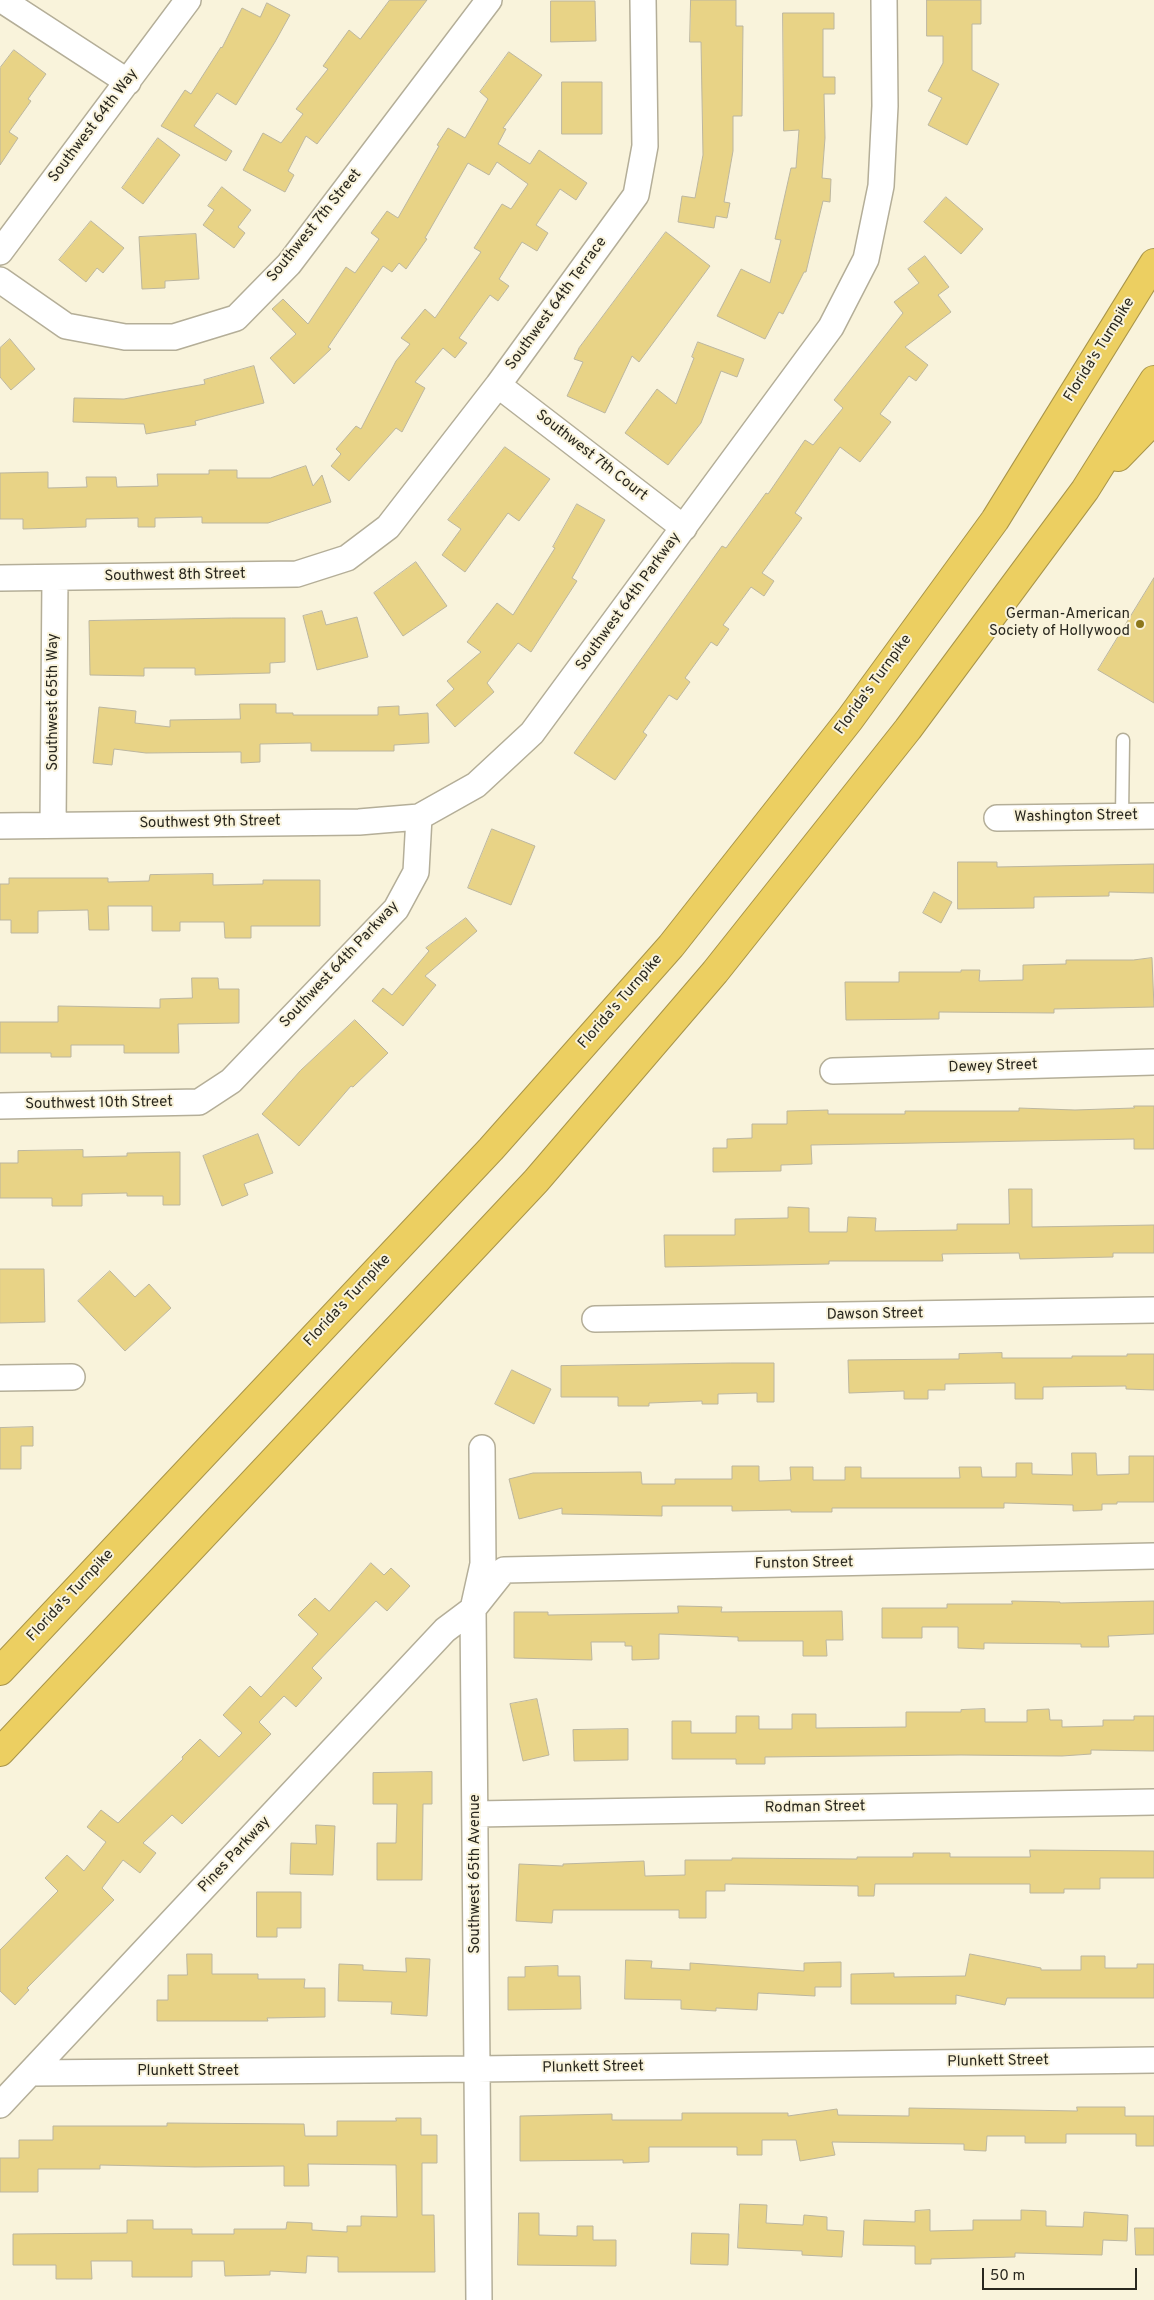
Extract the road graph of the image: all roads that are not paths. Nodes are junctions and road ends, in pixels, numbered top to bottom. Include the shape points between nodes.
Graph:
1 (2, 0) edge
2 (188, 0) edge
3 (489, 0) edge
4 (643, 0) edge
5 (884, 0) edge
6 (128, 82) junction
7 (0, 252) edge
8 (1154, 262) edge
9 (0, 280) edge
10 (1154, 380) edge
11 (498, 385) junction
12 (1154, 420) edge
13 (1085, 490) junction
14 (684, 528) junction
15 (347, 558) joint
16 (0, 578) edge
17 (55, 578) junction
18 (1122, 740) dead end
19 (1154, 816) edge
20 (419, 817) junction
21 (1122, 817) junction
22 (997, 818) dead end
23 (53, 825) junction
24 (0, 826) edge
25 (1154, 1062) edge
26 (833, 1071) dead end
27 (199, 1102) joint
28 (0, 1106) edge
29 (1154, 1310) edge
30 (595, 1319) dead end
31 (72, 1377) dead end
32 (0, 1378) edge
33 (482, 1448) dead end
34 (1154, 1556) edge
35 (473, 1609) junction
36 (0, 1670) edge
37 (0, 1752) edge
38 (1154, 1802) edge
39 (476, 1814) junction
40 (1154, 2060) edge
41 (477, 2069) junction
42 (32, 2073) junction
43 (0, 2105) edge
44 (479, 2300) edge

1 - 6 street
2 - 6 street, Southwest 64th Way
3 - 9 street, Southwest 7th Street via 289,264 236,318 174,337 125,338 66,326
4 - 11 street, Southwest 64th Terrace via 645,146 636,195
5 - 14 street, Southwest 64th Parkway via 885,106 881,186 866,259 831,327
6 - 7 street, Southwest 64th Way
8 - 36 highway, Florida's Turnpike via 995,520 850,719 670,946 491,1149
10 - 13 highway
11 - 14 street, Southwest 7th Court
11 - 15 street, Southwest 64th Terrace via 388,527
12 - 13 highway
13 - 37 highway via 908,729 715,972 542,1174
14 - 20 street, Southwest 64th Parkway via 532,733 476,785
15 - 17 street, Southwest 8th Street via 297,574
16 - 17 street, Southwest 8th Street
17 - 23 street, Southwest 65th Way
18 - 21 lane
19 - 21 street, Washington Street
20 - 23 street, Southwest 9th Street via 358,822
20 - 27 street, Southwest 64th Parkway via 416,872 396,909 231,1081
21 - 22 street, Washington Street
23 - 24 street, Southwest 9th Street
25 - 26 street, Dewey Street
27 - 28 street, Southwest 10th Street
29 - 30 street, Dawson Street
31 - 32 street
33 - 35 street, Southwest 65th Avenue via 483,1564
34 - 35 street, Funston Street via 504,1570
35 - 39 street, Southwest 65th Avenue
35 - 42 street, Pines Parkway via 445,1630
38 - 39 street, Rodman Street
39 - 41 street, Southwest 65th Avenue
40 - 41 street, Plunkett Street
41 - 42 street, Plunkett Street
41 - 44 street, Southwest 65th Avenue
42 - 43 street, Pines Parkway

